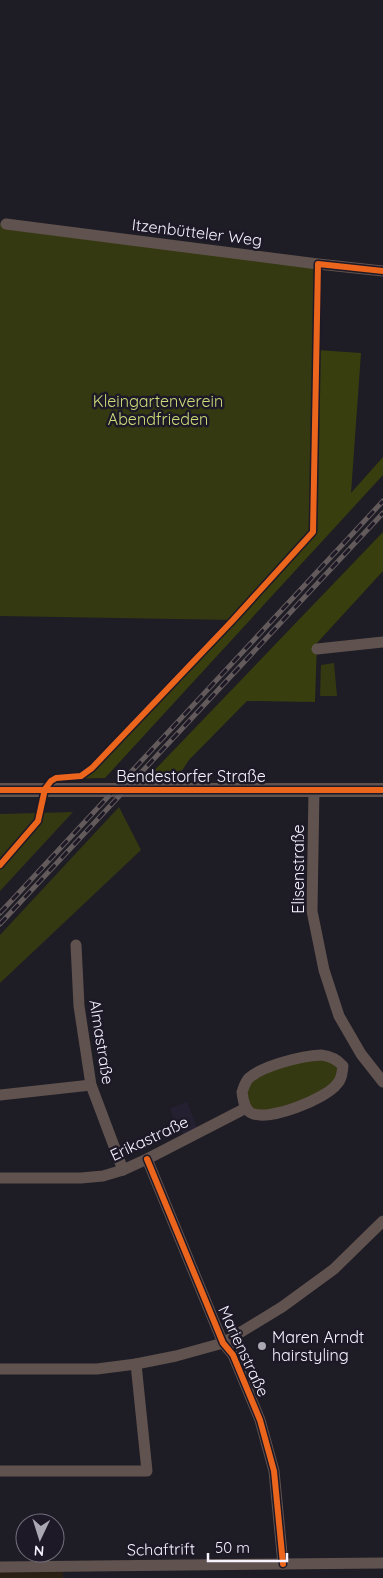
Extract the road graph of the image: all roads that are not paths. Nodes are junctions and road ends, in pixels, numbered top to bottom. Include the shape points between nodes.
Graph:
1 (6, 224) dead end
2 (383, 271) edge
3 (383, 642) edge
4 (317, 649) dead end
5 (0, 790) edge
6 (314, 790) junction
7 (383, 790) edge
8 (76, 945) dead end
9 (362, 1054) junction
10 (343, 1066) junction
11 (383, 1082) edge
12 (91, 1085) junction
13 (0, 1095) edge
14 (246, 1108) junction
15 (147, 1159) junction
16 (123, 1170) junction
17 (0, 1178) edge
18 (383, 1221) edge
19 (223, 1342) junction
20 (136, 1364) junction
21 (0, 1368) edge
22 (0, 1471) edge
23 (383, 1563) edge
24 (283, 1564) junction
25 (0, 1566) edge

1 - 2 street, Itzenbütteler Weg
3 - 4 street
5 - 6 street, Bendestorfer Straße
6 - 7 street, Bendestorfer Straße
6 - 9 street, Elisenstraße via 312,910 324,970 339,1016
8 - 12 street, Almastraße via 79,1006
9 - 10 street
9 - 11 street, Elisenstraße
10 - 14 street via 341,1079 330,1092 298,1107 270,1115 250,1113
10 - 14 street via 328,1056 309,1056 294,1058 258,1072 248,1079 242,1092
12 - 13 street
12 - 16 street, Almastraße
14 - 15 street, Erikastraße
15 - 16 street, Erikastraße
15 - 19 street, Marienstraße
16 - 17 street, Erikastraße via 81,1178
18 - 19 street via 334,1269 282,1308
19 - 20 street
19 - 24 street, Marienstraße via 234,1355 260,1420 274,1471
20 - 21 street via 97,1368
20 - 22 street via 148,1471
23 - 24 street, Schaftrift
24 - 25 street, Schaftrift

